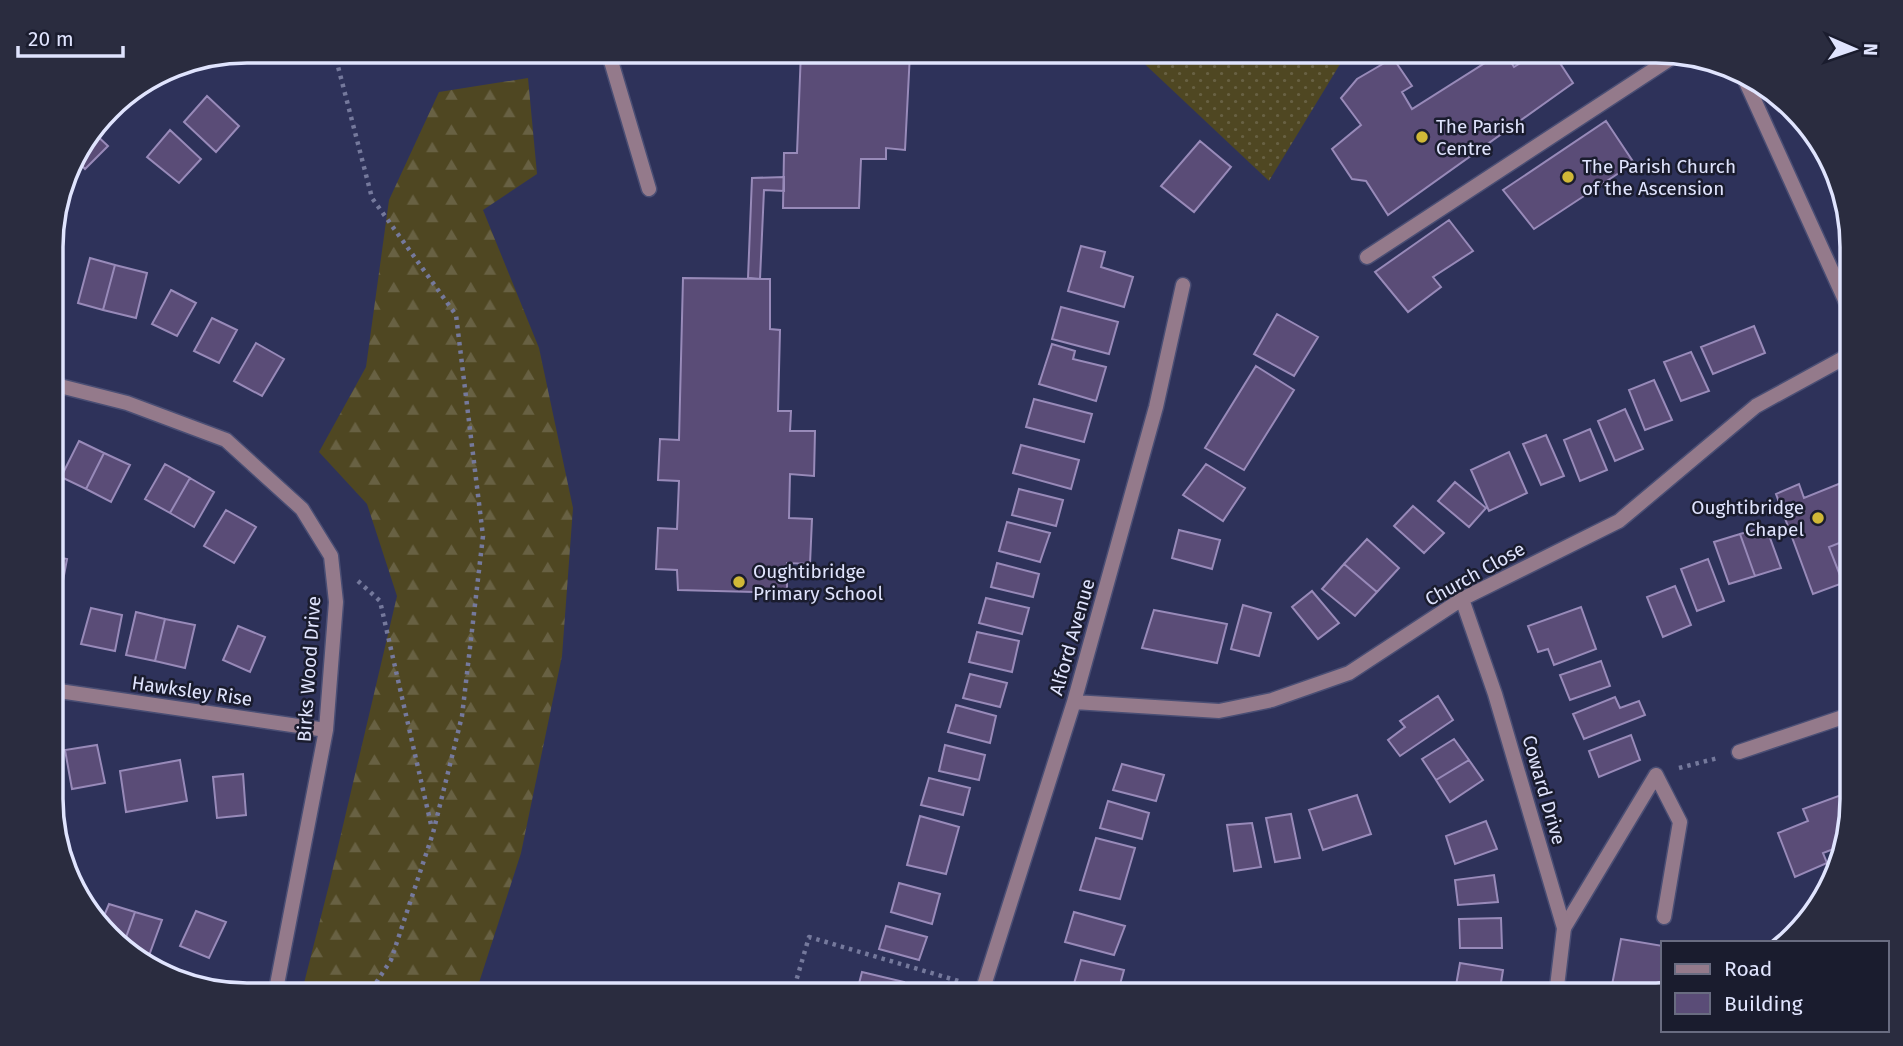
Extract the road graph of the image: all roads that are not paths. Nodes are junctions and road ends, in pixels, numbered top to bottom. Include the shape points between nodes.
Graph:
1 (612, 63) edge
2 (1664, 63) edge
3 (1749, 89) edge
4 (649, 189) dead end
5 (1367, 257) dead end
6 (1183, 285) dead end
7 (1840, 289) edge
8 (1840, 360) edge
9 (63, 387) edge
10 (1462, 599) junction
11 (63, 692) edge
12 (1074, 702) junction
13 (1840, 718) edge
14 (326, 730) junction
15 (1739, 752) road end
16 (1664, 917) dead end
17 (1564, 928) junction
18 (277, 983) edge
19 (985, 983) edge
20 (1557, 983) edge

1 - 4 street
2 - 5 street
3 - 7 street
6 - 12 street, Alford Avenue via 1156,407
8 - 10 street, Church Close via 1756,406 1619,522
9 - 14 street, Birks Wood Drive via 127,403 226,440 302,509 331,556 336,602
10 - 12 street, Church Close via 1349,673 1272,700 1219,711
10 - 17 street, Coward Drive
11 - 14 street, Hawksley Rise
12 - 19 street, Alford Avenue
13 - 15 street
14 - 18 street, Birks Wood Drive
16 - 17 street via 1681,822 1656,775
17 - 20 street, Coward Drive

